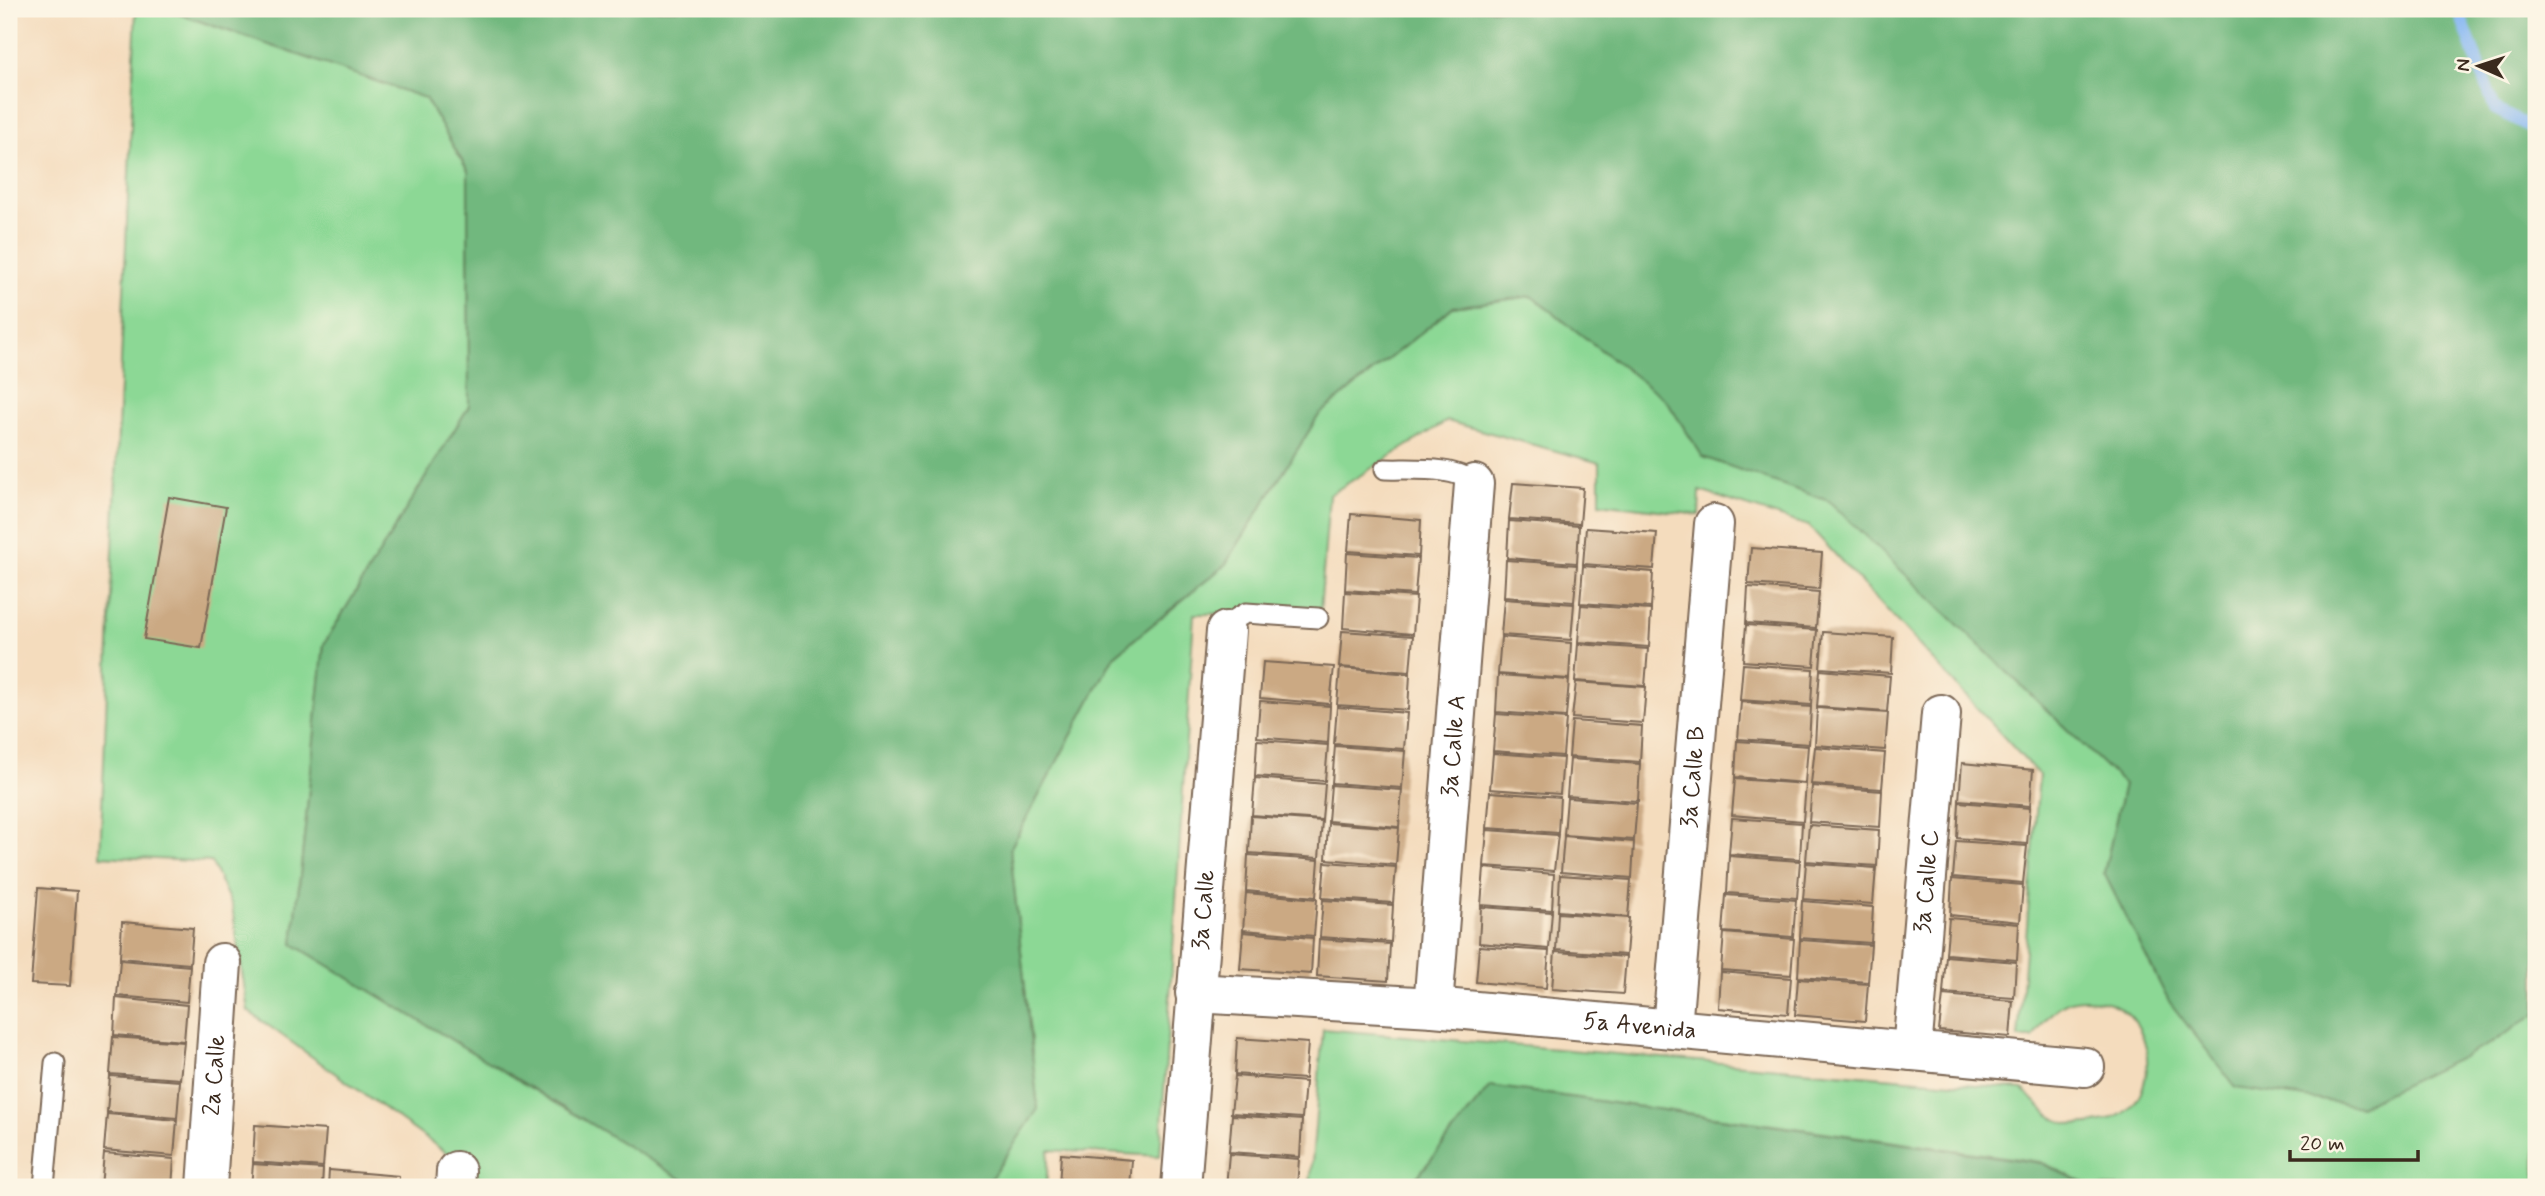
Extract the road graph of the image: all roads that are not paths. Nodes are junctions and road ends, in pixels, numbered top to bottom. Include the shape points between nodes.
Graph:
1 (1385, 469) dead end
2 (1474, 484) joint
3 (1714, 524) dead end
4 (1318, 618) dead end
5 (1226, 631) joint
6 (1941, 713) dead end
7 (222, 963) dead end
8 (1195, 993) junction
9 (1433, 1007) junction
10 (1672, 1028) junction
11 (1912, 1051) junction
12 (55, 1063) dead end
13 (2085, 1067) dead end
14 (44, 1187) edge
15 (206, 1187) edge
16 (1181, 1187) edge

1 - 2 lane via 1443,471 1468,477
2 - 9 street, 3a Calle A
3 - 10 street, 3a Calle B
4 - 5 lane via 1246,613
5 - 8 street, 3a Calle
6 - 11 street, 3a Calle C
7 - 15 street, 2a Calle
8 - 9 street, 5a Avenida
8 - 16 street, 3a Calle
9 - 10 street, 5a Avenida
10 - 11 street, 5a Avenida
11 - 13 street, 5a Avenida
12 - 14 lane

